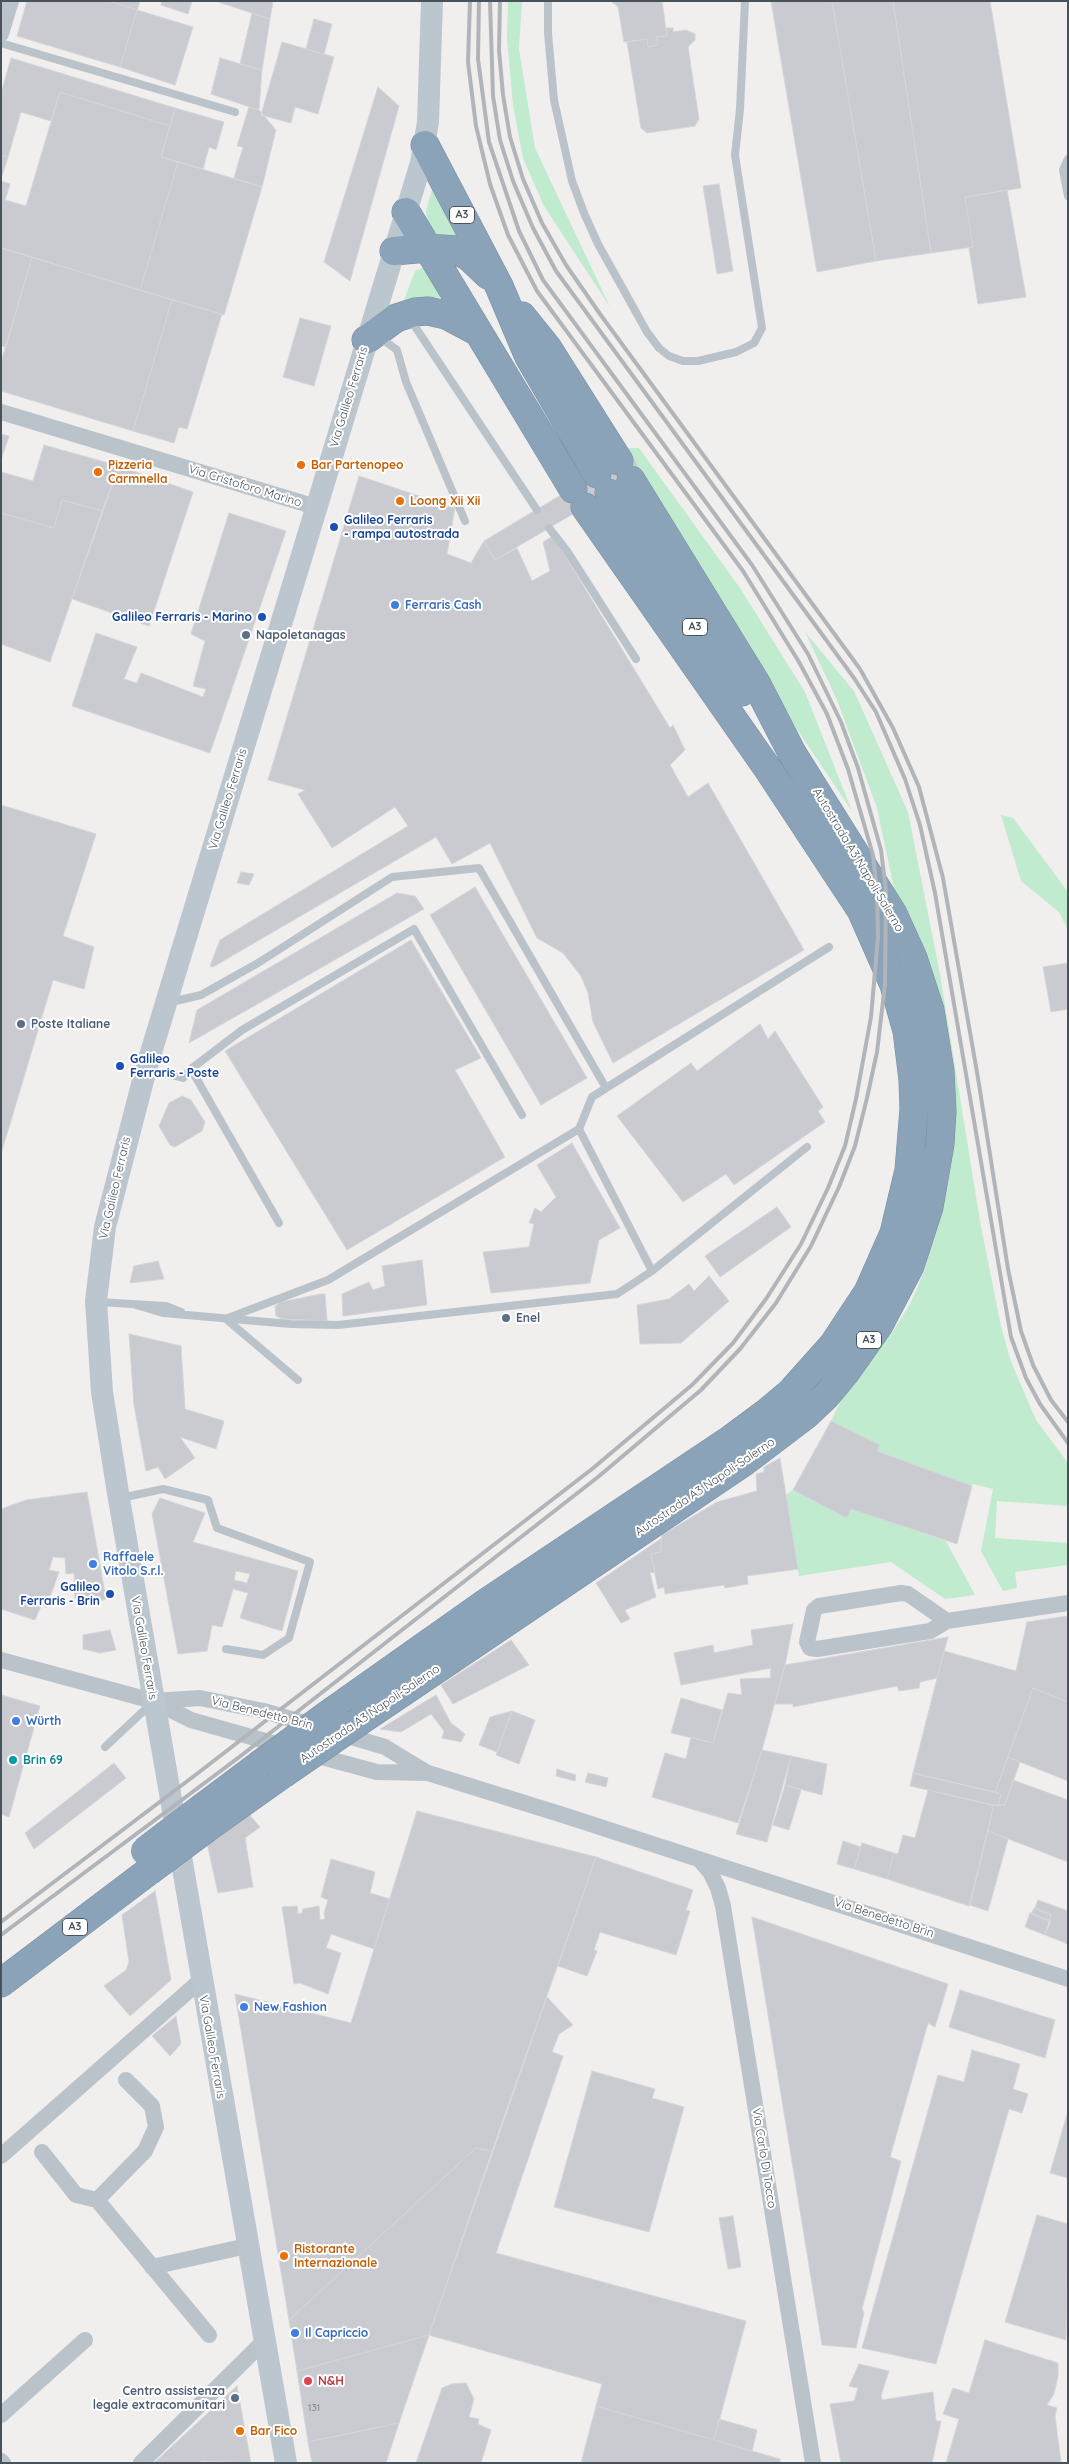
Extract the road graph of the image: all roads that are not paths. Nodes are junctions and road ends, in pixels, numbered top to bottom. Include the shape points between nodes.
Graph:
1 (11, 1) edge
2 (432, 1) edge
3 (548, 1) edge
4 (745, 1) edge
5 (1, 34) edge
6 (1, 43) edge
7 (235, 112) dead end
8 (425, 145) junction
9 (1068, 159) edge
10 (1068, 196) edge
11 (406, 212) junction
12 (428, 248) junction
13 (394, 251) junction
14 (499, 286) junction
15 (406, 313) junction
16 (476, 330) junction
17 (370, 336) junction
18 (1, 412) edge
19 (316, 507) junction
20 (537, 510) dead end
21 (465, 521) dead end
22 (549, 528) dead end
23 (636, 659) dead end
24 (829, 947) dead end
25 (166, 1002) junction
26 (146, 1069) junction
27 (191, 1069) junction
28 (606, 1088) junction
29 (522, 1116) dead end
30 (579, 1129) junction
31 (807, 1147) dead end
32 (279, 1223) dead end
33 (652, 1270) junction
34 (96, 1301) junction
35 (226, 1319) junction
36 (298, 1380) dead end
37 (119, 1499) junction
38 (1068, 1603) edge
39 (947, 1621) junction
40 (226, 1649) dead end
41 (1, 1660) edge
42 (153, 1701) junction
43 (105, 1747) dead end
44 (271, 1770) junction
45 (428, 1773) junction
46 (699, 1859) junction
47 (147, 1861) junction
48 (1, 1960) edge
49 (1068, 1979) edge
50 (201, 1980) junction
51 (1, 1983) edge
52 (126, 2080) dead end
53 (42, 2152) dead end
54 (1, 2156) edge
55 (97, 2200) junction
56 (247, 2246) junction
57 (152, 2267) junction
58 (209, 2335) dead end
59 (85, 2340) dead end
60 (264, 2341) junction
61 (1, 2415) edge
62 (141, 2463) edge
63 (286, 2463) edge
64 (813, 2463) edge

1 - 5 street
2 - 8 main road, Via Galileo Ferraris
3 - 4 lane via 554,100 570,173 584,213 608,262 659,348 683,361 698,361 736,352 754,343 762,328 735,155
6 - 7 lane
8 - 11 main road, Via Galileo Ferraris
8 - 14 highway, A3
9 - 10 lane via 1063,170
11 - 12 highway, A3
11 - 13 main road, Via Galileo Ferraris
12 - 13 highway, A3
12 - 14 highway, A3 via 456,250 469,257
12 - 16 highway, A3
13 - 17 main road, Via Galileo Ferraris
14 - 44 highway, Autostrada A3 Napoli-Salerno / A3, bridge via 529,356 756,683 792,752 893,914 913,958 930,1010 940,1072 940,1144 929,1207 910,1266 895,1298 861,1353 806,1415 744,1462 360,1720
15 - 16 highway via 436,312
15 - 17 highway
15 - 20 lane
16 - 44 highway, Autostrada A3 Napoli-Salerno / A3, bridge via 579,498 768,769 861,910 894,985 905,1023 913,1080 913,1139 902,1204 884,1259 868,1292 812,1371 766,1414 484,1604 334,1710
17 - 19 main road, Via Galileo Ferraris
17 - 21 lane via 397,350 406,382
18 - 19 street, Via Cristoforo Marino
19 - 25 main road, Via Galileo Ferraris
22 - 23 lane
24 - 28 lane
25 - 26 main road, Via Galileo Ferraris
25 - 28 lane via 201,995 258,963 392,877 479,868
26 - 27 lane via 183,1078
26 - 34 main road, Via Galileo Ferraris via 109,1208
27 - 29 lane via 242,1030 414,929
27 - 32 lane
28 - 30 lane via 592,1097
30 - 33 lane
30 - 35 lane via 328,1280
31 - 33 lane
33 - 35 lane via 617,1294 338,1325
34 - 35 lane via 136,1305 163,1313
34 - 37 main road, Via Galileo Ferraris via 102,1392
35 - 36 lane
37 - 40 lane via 163,1488 208,1500 218,1528 310,1562 289,1638 263,1656
37 - 42 main road, Via Galileo Ferraris
38 - 39 street
39 - 39 street via 908,1594 901,1593 819,1606 814,1610 807,1642 810,1648 817,1649 930,1631
41 - 42 street, Via Benedetto Brin
42 - 43 lane
42 - 45 street via 191,1720 377,1772
42 - 45 street, Via Benedetto Brin via 200,1698 264,1711 385,1747
42 - 50 main road, Via Galileo Ferraris
44 - 47 highway, Autostrada A3 Napoli-Salerno / A3, bridge
45 - 46 street, Via Benedetto Brin
46 - 49 street, Via Benedetto Brin
46 - 64 street, Via Carlo Di Tocco via 714,1880 723,1906
47 - 48 highway, Autostrada A3 Napoli-Salerno / A3
47 - 51 highway, Autostrada A3 Napoli-Salerno / A3
50 - 54 street
50 - 56 main road, Via Galileo Ferraris
52 - 55 street via 152,2106 156,2127 145,2151
53 - 55 street via 76,2195
55 - 57 street
56 - 57 street
56 - 60 main road, Via Galileo Ferraris
57 - 58 street
59 - 61 street
60 - 62 street
60 - 63 main road, Via Galileo Ferraris

